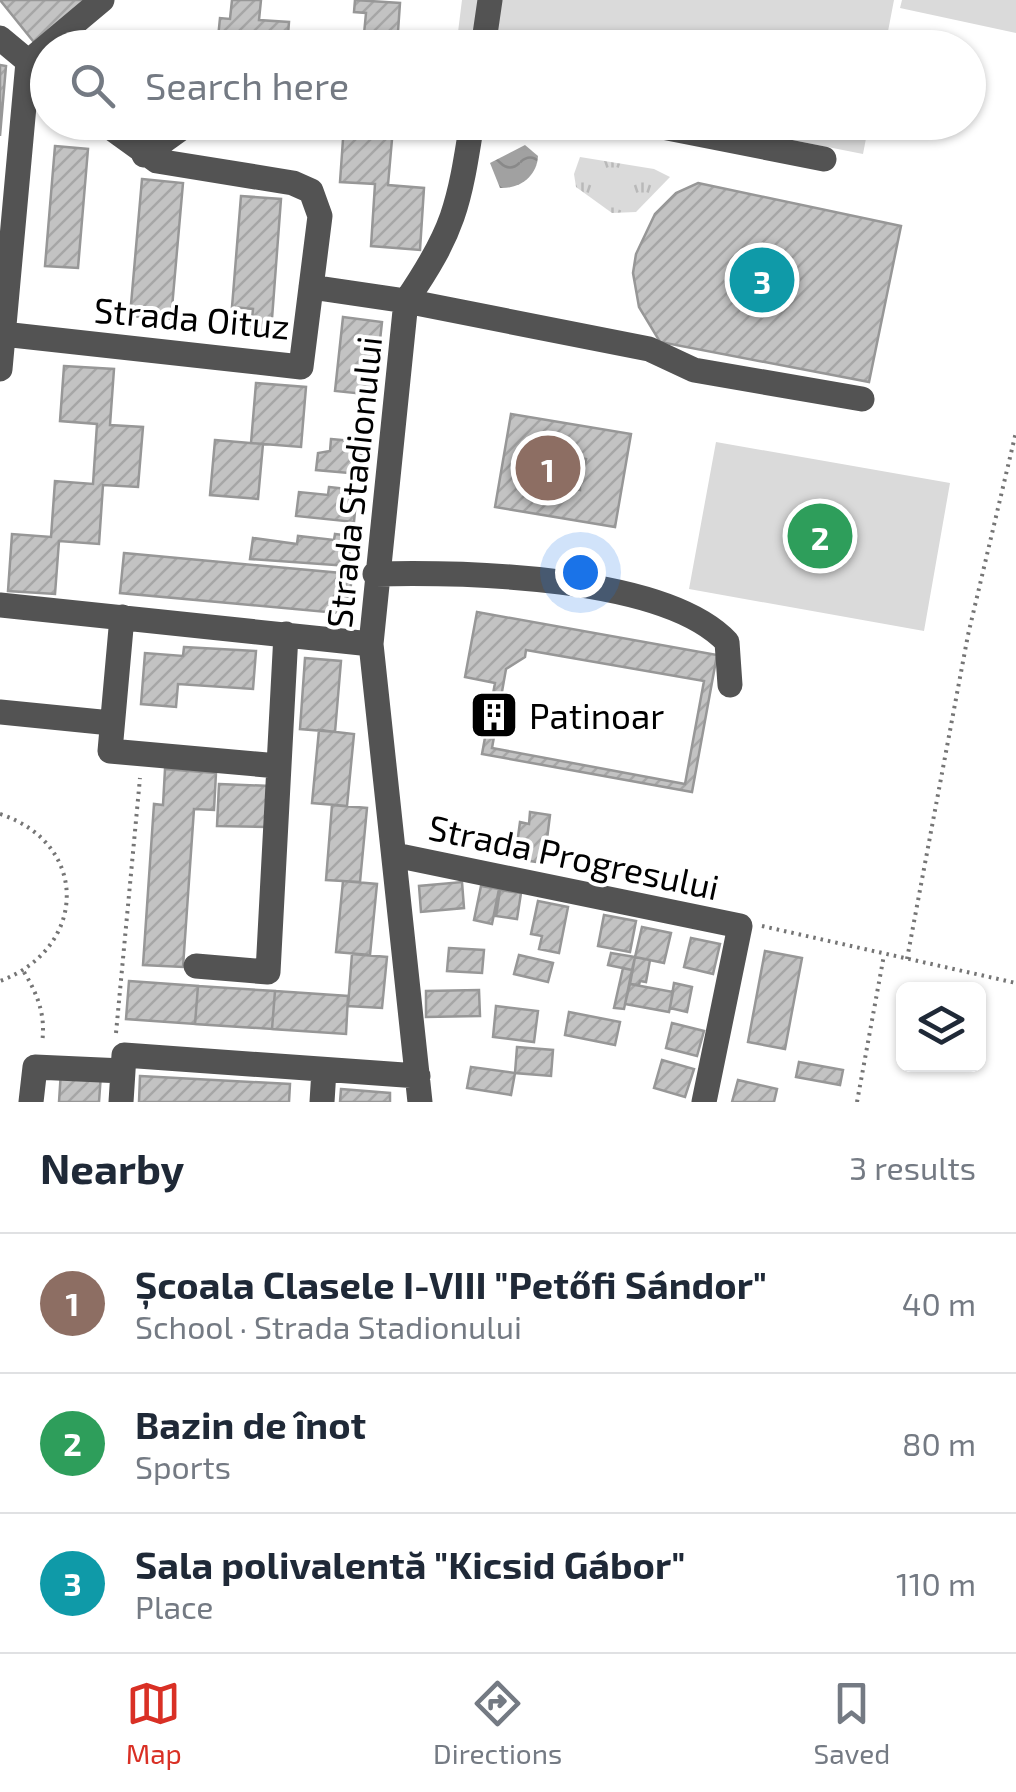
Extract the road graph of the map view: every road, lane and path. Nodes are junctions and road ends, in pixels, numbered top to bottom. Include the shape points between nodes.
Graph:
1 (102, 0) edge
2 (490, 0) edge
3 (75, 30) edge
4 (486, 30) edge
5 (0, 38) edge
6 (30, 63) edge
7 (30, 108) edge
8 (125, 140) edge
9 (165, 140) edge
10 (469, 140) edge
11 (728, 140) edge
12 (144, 155) junction
13 (824, 159) dead end
14 (6, 223) edge
15 (311, 287) junction
16 (406, 301) junction
17 (1, 352) edge
18 (862, 399) dead end
19 (1016, 432) edge
20 (375, 574) junction
21 (0, 605) edge
22 (122, 617) junction
23 (286, 634) junction
24 (371, 644) junction
25 (730, 685) dead end
26 (0, 712) edge
27 (111, 723) junction
28 (142, 754) junction
29 (278, 766) junction
30 (0, 814) edge
31 (394, 855) junction
32 (740, 926) junction
33 (884, 955) junction
34 (907, 959) junction
35 (196, 966) dead end
36 (24, 972) junction
37 (0, 981) edge
38 (1016, 983) edge
39 (124, 1063) junction
40 (35, 1068) junction
41 (324, 1070) junction
42 (419, 1089) edge
43 (32, 1102) edge
44 (121, 1102) edge
45 (322, 1102) edge
46 (704, 1102) edge
47 (857, 1102) edge

1 - 3 street
2 - 4 street
5 - 6 street
7 - 14 street, Strada Oituz
8 - 12 street
9 - 12 street
10 - 16 street, Strada Stadionului via 456,214
11 - 13 street
12 - 15 street via 311,191 320,216
14 - 17 street, Strada Oituz
15 - 16 street
15 - 17 street, Strada Oituz via 301,367
16 - 18 street via 649,349 694,370 758,384
16 - 20 street, Strada Stadionului
19 - 34 path via 968,635
20 - 24 street, Strada Stadionului
20 - 25 street via 472,572 660,601 728,642
21 - 22 street
22 - 23 street
22 - 27 street
23 - 24 street
23 - 29 street
24 - 31 street, Strada Stadionului
26 - 27 street
27 - 28 street via 110,751
28 - 29 street
28 - 39 path via 116,1036
29 - 35 street via 268,972
30 - 36 path via 40,836 63,872 68,900 47,954
31 - 32 street, Strada Progresului
31 - 42 street, Strada Stadionului
32 - 33 path via 766,926
32 - 46 street, Strada Progresului
33 - 34 path
33 - 47 path
34 - 38 path
36 - 37 path
36 - 40 path via 43,1020
39 - 40 street
39 - 41 street
39 - 44 street
40 - 43 street
41 - 42 street
41 - 45 street

